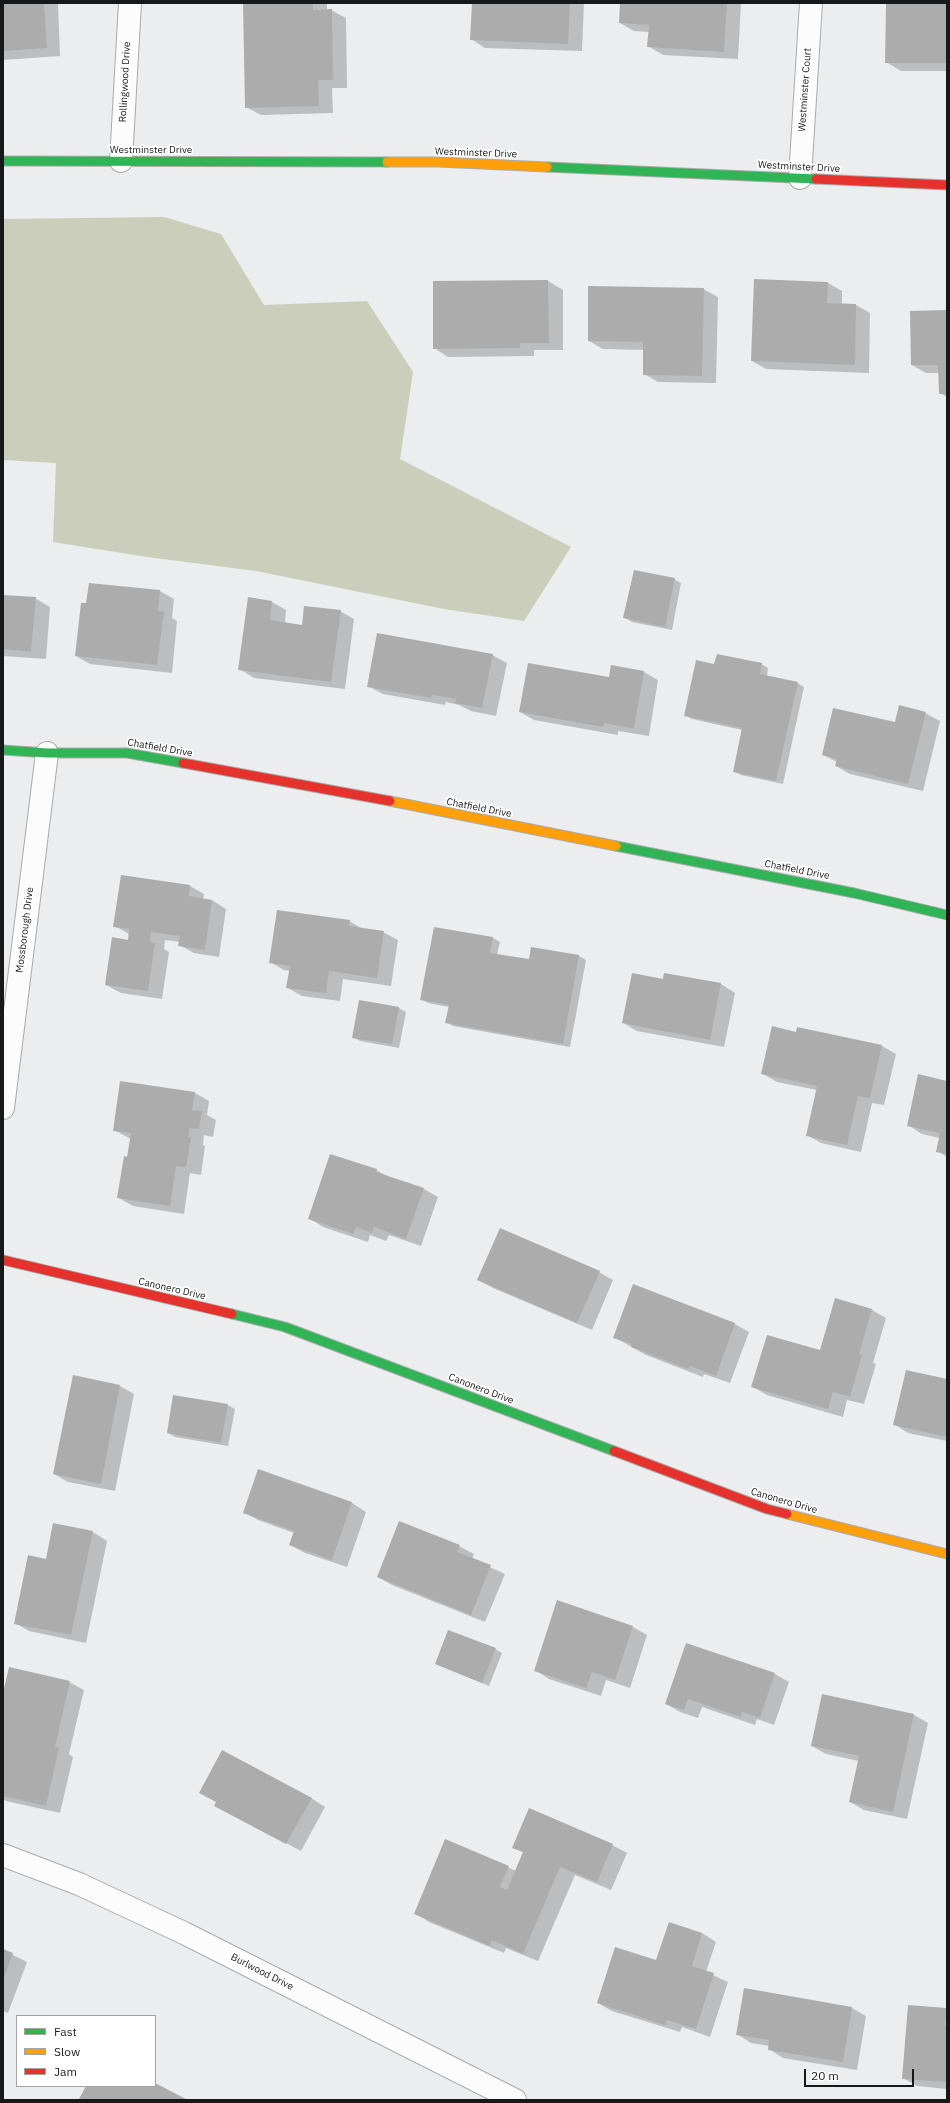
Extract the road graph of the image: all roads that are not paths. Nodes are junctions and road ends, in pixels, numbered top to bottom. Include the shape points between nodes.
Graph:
1 (130, 3) edge
2 (811, 3) edge
3 (121, 160) junction
4 (3, 161) edge
5 (800, 178) junction
6 (947, 185) edge
7 (3, 750) edge
8 (47, 753) junction
9 (947, 914) edge
10 (3, 1108) edge
11 (3, 1260) edge
12 (947, 1554) edge
13 (3, 1855) edge
14 (515, 2100) edge

1 - 3 street, Rollingwood Drive
2 - 5 street, Westminster Court
3 - 4 street, Westminster Drive
3 - 5 street, Westminster Drive via 438,162
5 - 6 street, Westminster Drive
7 - 8 street, Chatfield Drive
8 - 9 street, Chatfield Drive via 126,753 434,810
8 - 10 street, Mossborough Drive
11 - 12 street, Canonero Drive via 285,1327 767,1509
13 - 14 street, Burlwood Drive via 79,1884 184,1933

